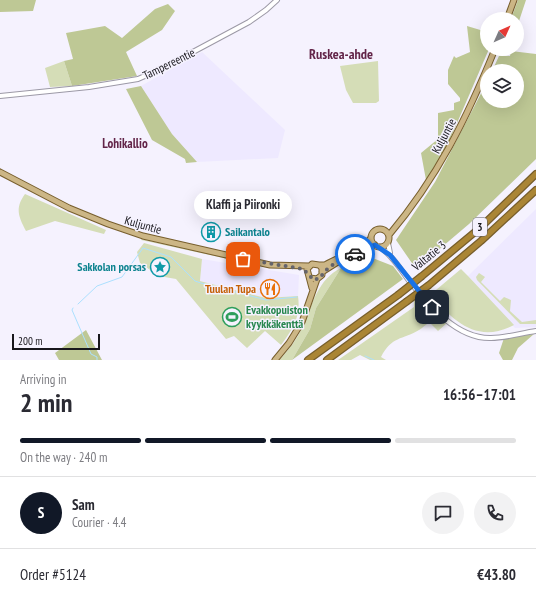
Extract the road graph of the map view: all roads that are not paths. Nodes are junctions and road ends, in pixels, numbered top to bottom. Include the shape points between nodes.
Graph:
1 (278, 0) edge
2 (514, 0) edge
3 (510, 12) edge
4 (492, 56) edge
5 (0, 96) edge
6 (0, 172) edge
7 (536, 174) edge
8 (536, 190) edge
9 (387, 233) junction
10 (372, 238) junction
11 (388, 243) junction
12 (378, 246) junction
13 (390, 255) junction
14 (319, 265) junction
15 (291, 266) junction
16 (309, 266) junction
17 (307, 272) junction
18 (322, 272) junction
19 (310, 278) junction
20 (317, 279) junction
21 (312, 288) junction
22 (536, 331) edge
23 (275, 360) edge
24 (308, 360) edge
25 (327, 360) edge

1 - 5 street, Tampereentie via 249,22 138,79
2 - 3 main road
4 - 9 main road, Kuljuntie via 472,104 436,171 421,195
6 - 15 main road, Kuljuntie via 69,208 143,236 257,262
7 - 24 highway, Valtatie 3 / 3, bridge via 481,227 422,276
8 - 25 highway, Valtatie 3 / 3, bridge via 429,285
9 - 10 main road via 377,230
9 - 11 main road
10 - 12 main road
10 - 14 main road via 325,265
11 - 12 main road
11 - 13 street
12 - 13 street
12 - 18 main road via 336,262
13 - 22 street via 432,307 472,336 492,338
14 - 16 main road
14 - 18 main road
15 - 16 main road, Kuljuntie
15 - 17 main road, Kuljuntie
16 - 17 main road
17 - 19 main road
18 - 20 main road
19 - 20 main road
19 - 21 main road
20 - 21 main road
21 - 23 main road via 302,322

